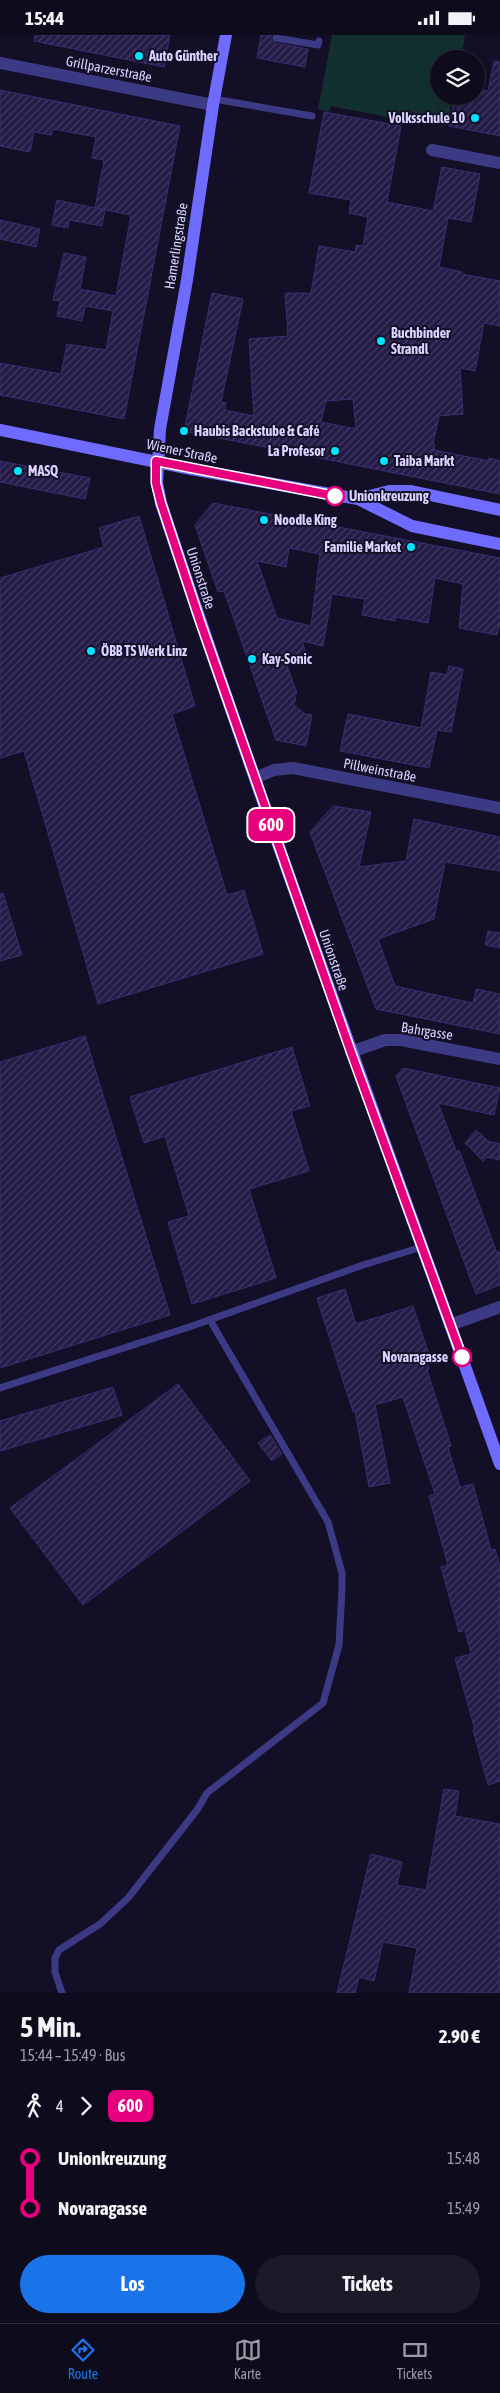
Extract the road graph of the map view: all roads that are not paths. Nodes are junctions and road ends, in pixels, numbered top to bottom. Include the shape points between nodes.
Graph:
1 (226, 35) edge
2 (277, 35) edge
3 (319, 41) dead end
4 (0, 63) edge
5 (213, 102) junction
6 (312, 116) dead end
7 (432, 150) dead end
8 (500, 163) edge
9 (0, 430) edge
10 (156, 461) junction
11 (358, 499) junction
12 (500, 510) edge
13 (500, 544) edge
14 (255, 778) junction
15 (500, 808) edge
16 (351, 1052) junction
17 (500, 1059) edge
18 (422, 1247) junction
19 (500, 1307) edge
20 (210, 1320) junction
21 (450, 1325) junction
22 (0, 1388) edge
23 (500, 1464) edge
24 (62, 1993) edge

1 - 5 main road, Hamerlingstraße
2 - 3 lane via 276,38 318,45
4 - 5 street, Grillparzerstraße
5 - 6 lane
5 - 10 main road, Hamerlingstraße
7 - 8 street
9 - 10 main road, Wiener Straße
10 - 11 main road, Wiener Straße
10 - 14 main road, Unionstraße via 156,483 161,503
11 - 12 main road, Wiener Straße via 389,491 411,491
11 - 13 main road, Wiener Straße via 412,526
14 - 15 street, Pillweinstraße via 292,768
14 - 16 main road, Unionstraße
16 - 17 street, Bahrgasse via 386,1040 401,1040
16 - 18 main road, Unionstraße
18 - 20 lane
18 - 21 main road, Unionstraße
19 - 21 street
20 - 22 lane
20 - 24 lane via 328,1522 342,1573 339,1645 323,1703 207,1793 128,1898 100,1924 59,1950 55,1958 55,1972
21 - 23 main road, Unionstraße

